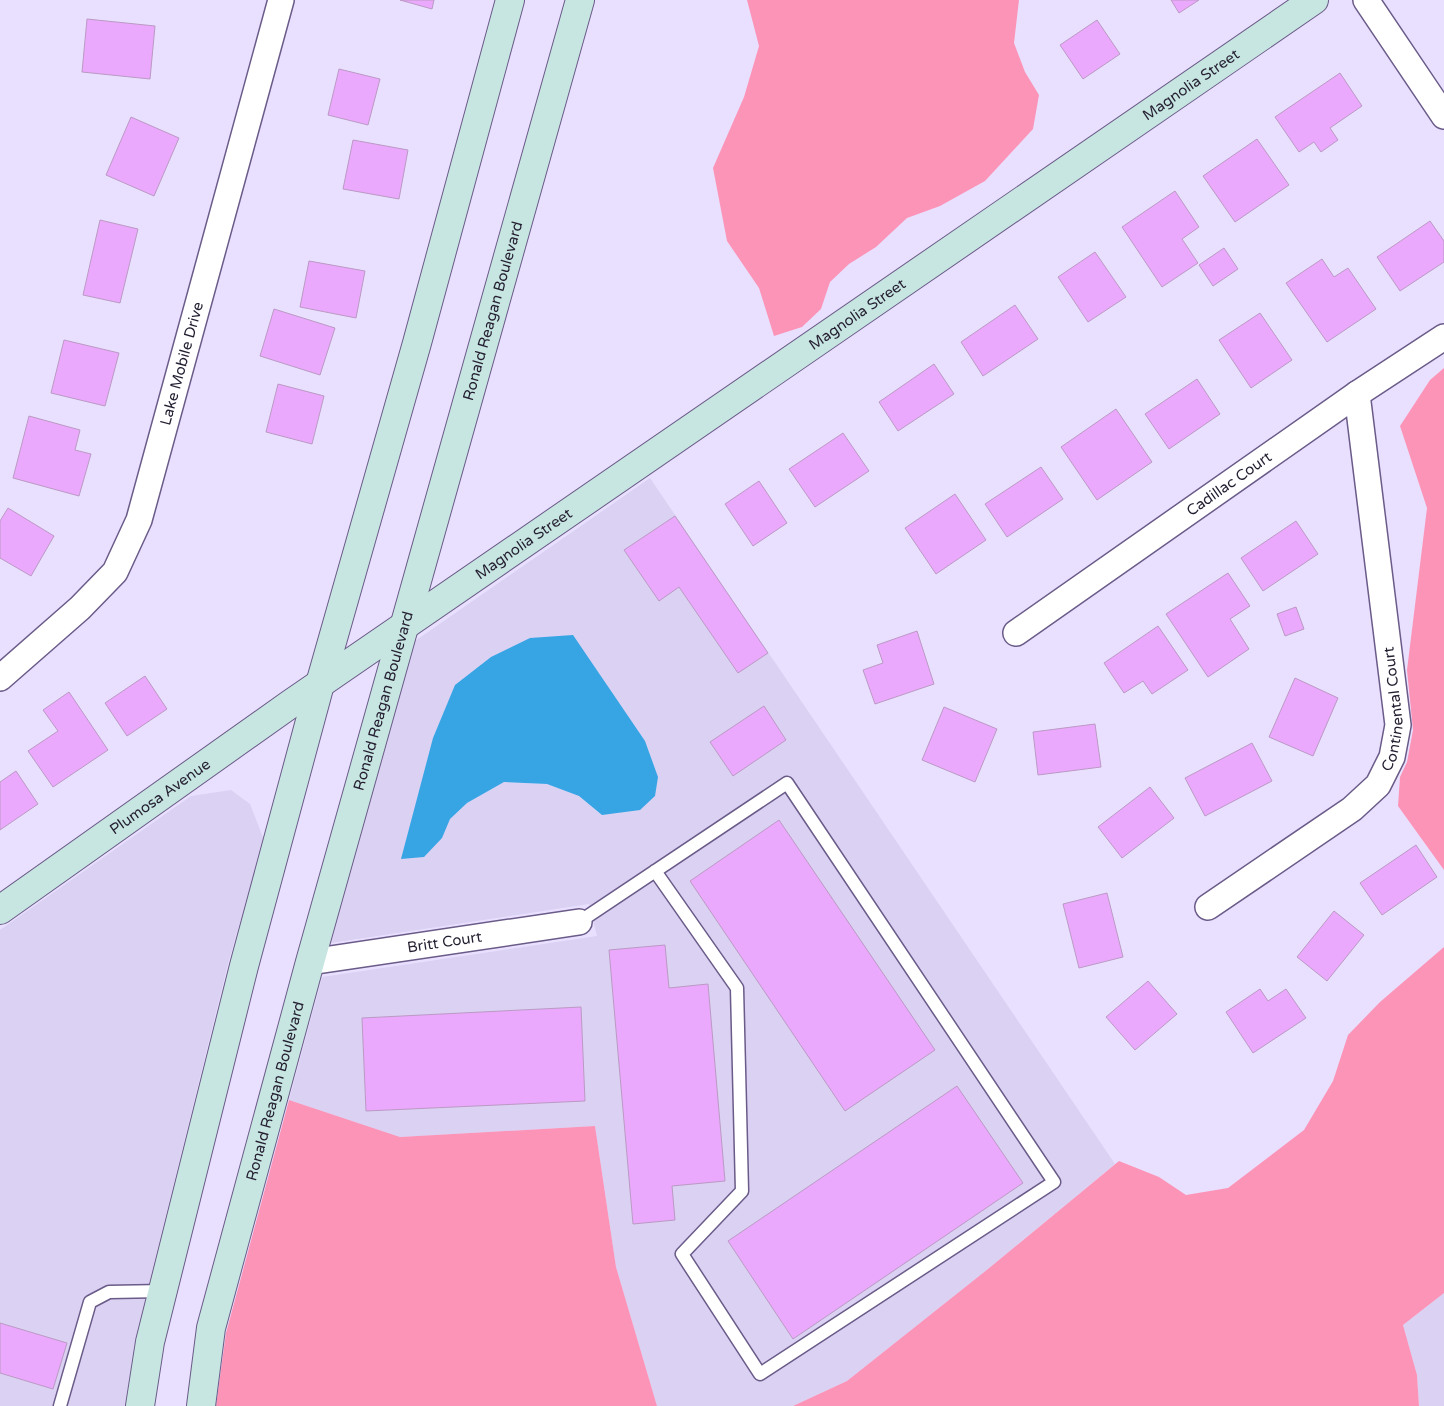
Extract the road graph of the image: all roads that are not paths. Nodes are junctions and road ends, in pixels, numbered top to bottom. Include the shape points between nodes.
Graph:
1 (281, 0) edge
2 (510, 0) edge
3 (580, 0) edge
4 (1366, 0) edge
5 (1310, 1) edge
6 (1444, 116) edge
7 (1444, 337) edge
8 (1357, 394) junction
9 (401, 630) junction
10 (1016, 633) dead end
11 (0, 678) edge
12 (320, 684) junction
13 (655, 871) junction
14 (1208, 907) dead end
15 (0, 910) edge
16 (579, 922) joint
17 (310, 962) junction
18 (163, 1291) junction
19 (60, 1406) edge
20 (140, 1406) edge
21 (201, 1406) edge

1 - 11 street, Lake Mobile Drive via 139,520 116,572
2 - 12 main road
3 - 9 main road, Ronald Reagan Boulevard
4 - 6 street
5 - 9 main road, Magnolia Street
7 - 8 street, Cadillac Court
8 - 10 street, Cadillac Court
8 - 14 street, Continental Court via 1398,725 1392,757 1378,785 1352,809
9 - 12 main road, Magnolia Street
9 - 17 main road, Ronald Reagan Boulevard
12 - 15 main road, Plumosa Avenue
12 - 18 main road via 244,966
13 - 13 lane via 788,783 1054,1182 760,1374 682,1254 742,1191 737,988
13 - 16 lane
16 - 17 street, Britt Court
17 - 21 main road, Ronald Reagan Boulevard via 211,1328
18 - 19 lane via 109,1292 90,1302
18 - 20 main road via 150,1342

